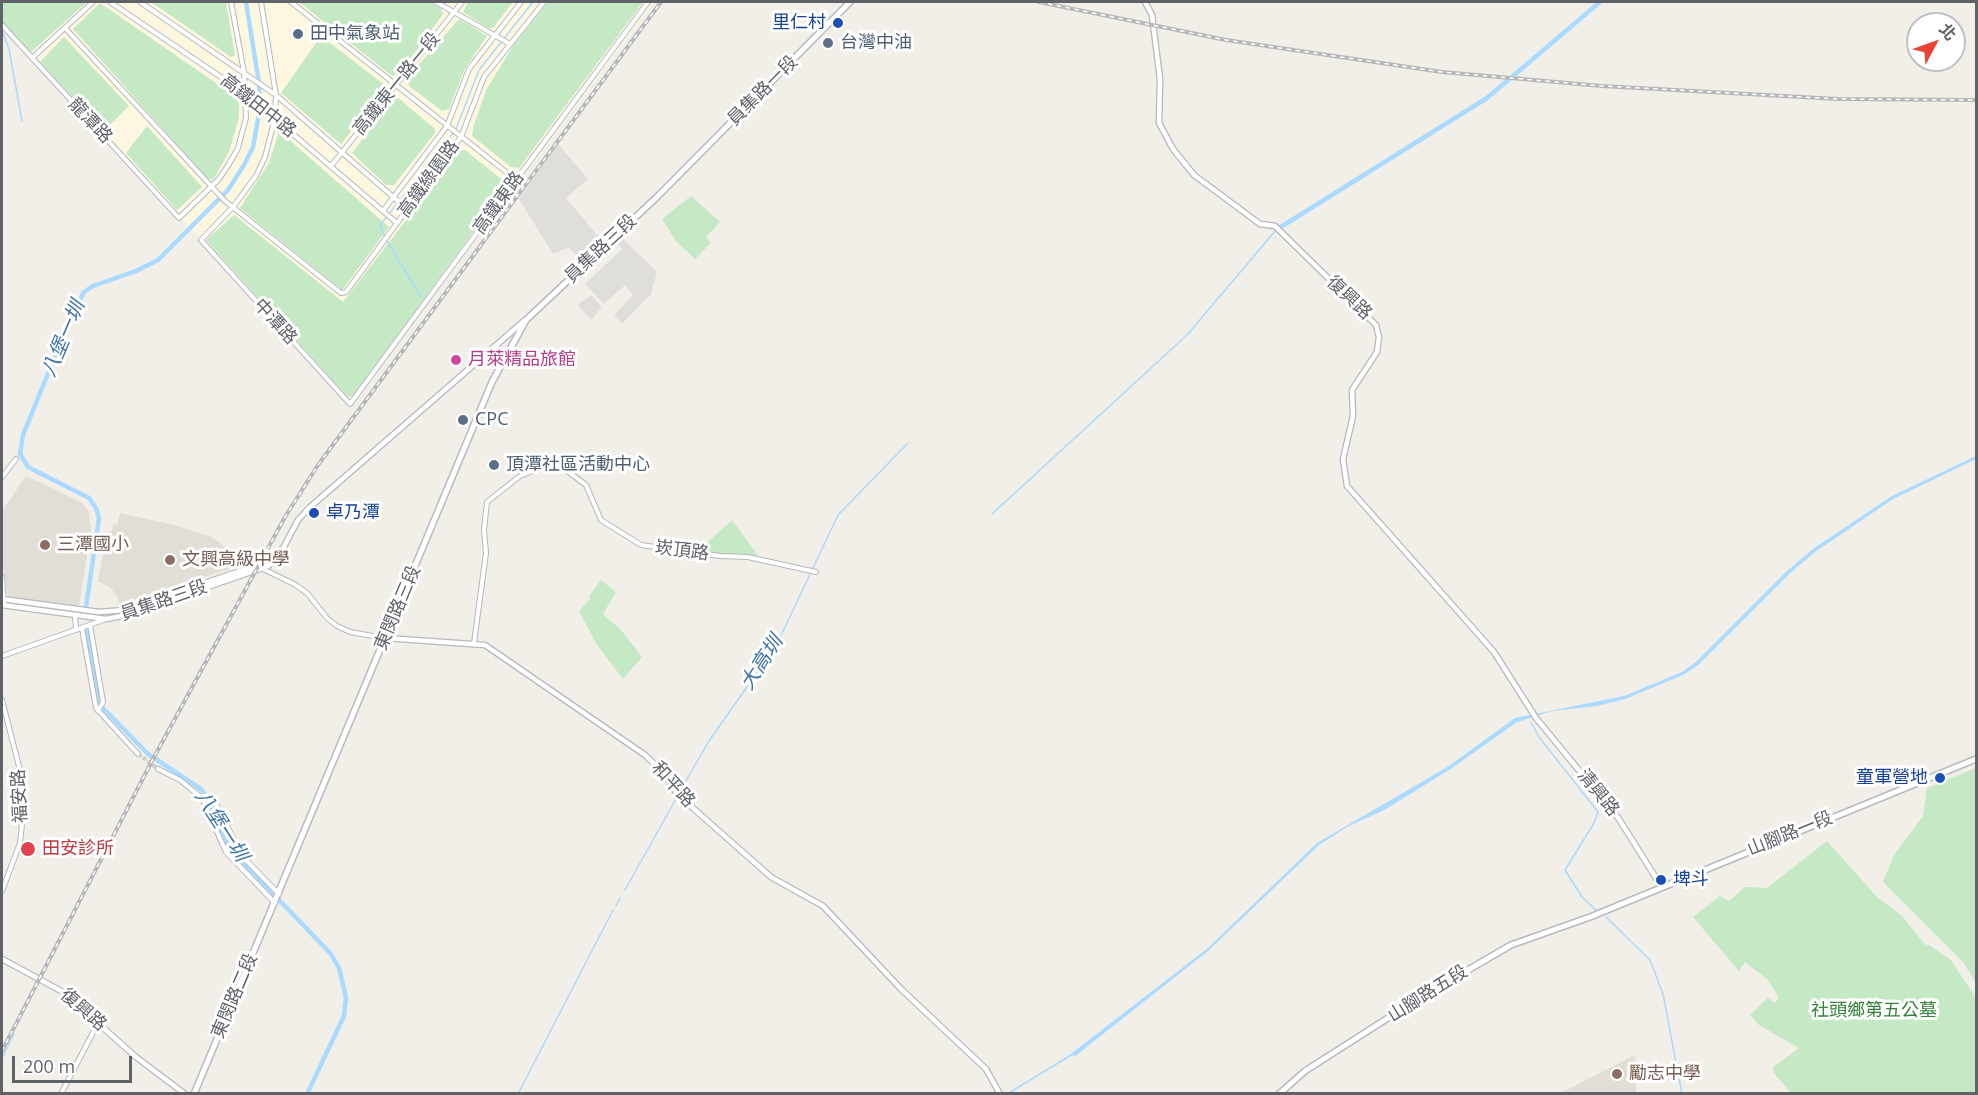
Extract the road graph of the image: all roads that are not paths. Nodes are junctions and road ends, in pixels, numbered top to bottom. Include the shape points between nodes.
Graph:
1 (93, 2) edge
2 (110, 2) edge
3 (140, 2) edge
4 (231, 2) edge
5 (261, 2) edge
6 (291, 2) edge
7 (436, 2) edge
8 (462, 2) edge
9 (521, 2) edge
10 (544, 2) edge
11 (648, 2) edge
12 (850, 2) edge
13 (1145, 2) edge
14 (454, 13) junction
15 (2, 25) edge
16 (65, 28) junction
17 (495, 35) junction
18 (510, 44) junction
19 (32, 58) junction
20 (244, 72) junction
21 (396, 85) junction
22 (246, 94) junction
23 (276, 95) junction
24 (275, 118) junction
25 (447, 126) junction
26 (461, 136) junction
27 (342, 153) junction
28 (331, 166) junction
29 (675, 179) joint
30 (515, 180) junction
31 (211, 187) junction
32 (393, 197) junction
33 (234, 207) junction
34 (407, 209) junction
35 (383, 210) junction
36 (397, 223) junction
37 (526, 320) junction
38 (350, 404) joint
39 (16, 459) dead end
40 (2, 477) edge
41 (282, 549) junction
42 (254, 566) junction
43 (263, 567) junction
44 (816, 572) dead end
45 (2, 577) edge
46 (3, 602) edge
47 (125, 610) junction
48 (74, 614) junction
49 (91, 614) junction
50 (106, 619) junction
51 (90, 625) junction
52 (82, 628) junction
53 (76, 630) junction
54 (385, 638) junction
55 (474, 643) junction
56 (2, 656) edge
57 (2, 700) edge
58 (1528, 705) joint
59 (98, 711) junction
60 (3, 714) edge
61 (138, 754) tunnel mouth
62 (1977, 759) edge
63 (158, 769) tunnel mouth
64 (206, 803) junction
65 (1661, 886) junction
66 (2, 891) edge
67 (277, 899) junction
68 (1604, 911) joint
69 (2, 959) edge
70 (99, 1022) junction
71 (61, 1094) edge
72 (185, 1094) edge
73 (194, 1094) edge
74 (1000, 1094) edge
75 (1279, 1094) edge

1 - 16 street
2 - 22 street, 高鐵田中路
3 - 20 street, 高鐵田中路
4 - 20 street
5 - 23 street
6 - 21 street
7 - 14 street
8 - 14 street, 高鐵東一路一段
9 - 17 street, 高鐵綠園路
10 - 18 street, 高鐵綠園路
11 - 30 street, 高鐵東路
12 - 29 main road, 員集路一段
13 - 58 street, 復興路 via 1152,15 1160,79 1159,123 1173,149 1194,175 1260,224 1275,226 1372,318 1378,329 1377,352 1352,390 1353,416 1343,459 1347,486 1494,652
14 - 17 street
14 - 21 street, 高鐵東一路一段
15 - 19 street, 龍潭路
16 - 19 street
16 - 31 street
17 - 18 street
17 - 25 street, 高鐵綠園路 via 469,69
18 - 26 street, 高鐵綠園路 via 484,77
19 - 31 street, 龍潭路 via 179,218
20 - 22 street
20 - 23 street, 高鐵田中路
21 - 25 street
21 - 27 street, 高鐵東一路一段
22 - 24 street, 高鐵田中路
22 - 31 street via 246,118 238,148
23 - 24 street
23 - 27 street, 高鐵田中路
24 - 28 street, 高鐵田中路
24 - 33 street via 265,157
25 - 26 street
25 - 32 street, 高鐵綠園路
26 - 30 street
26 - 34 street, 高鐵綠園路
27 - 28 street, 高鐵東一路一段
27 - 32 street, 高鐵田中路
28 - 35 street, 高鐵田中路
29 - 37 main road, 員集路三段
30 - 38 street, 高鐵東路
31 - 33 street
32 - 34 street, 高鐵田中路
32 - 35 street, 高鐵綠園路
33 - 36 street, 高鐵綠園路 via 341,293 346,292
33 - 38 street, 中潭路 via 201,240
34 - 36 street, 高鐵綠園路
35 - 36 street, 高鐵田中路
37 - 41 street via 309,508
37 - 54 main road, 東閔路三段 via 492,382
39 - 40 street
41 - 42 street, 員集路三段
41 - 43 street, 員集路三段 via 274,561
42 - 43 street, 和平路
42 - 47 street, 員集路三段
43 - 50 street, 員集路三段
43 - 54 street, 和平路 via 307,593 337,626
44 - 55 street, 崁頂路 via 748,557 647,547 601,520 586,485 555,462 519,477 487,501 486,553
45 - 46 street
46 - 48 street
46 - 49 street
47 - 49 street, 員集路三段
47 - 50 street
48 - 49 street
48 - 53 street
49 - 50 street
50 - 51 street
51 - 52 street
51 - 59 street via 103,702
52 - 53 street
52 - 59 street
53 - 56 street
54 - 55 street, 和平路
54 - 67 main road, 東閔路三段
55 - 74 street, 和平路 via 485,645 645,755 663,772 678,796 771,877 823,906 901,989 986,1070
57 - 60 street, 福安路
58 - 65 street, 清興路 via 1619,819
59 - 61 street
60 - 66 street, 福安路 via 21,774 24,806 20,843
62 - 65 main road, 山腳路一段
63 - 64 street via 193,789
64 - 67 street via 226,852
64 - 67 street via 216,804 242,856
65 - 68 main road, 山腳路一段
67 - 73 main road, 東閔路二段
68 - 75 main road, 山腳路五段 via 1511,945 1457,974 1305,1071
69 - 70 street, 復興路 via 55,986
70 - 71 street
70 - 72 street, 復興路 via 136,1057

